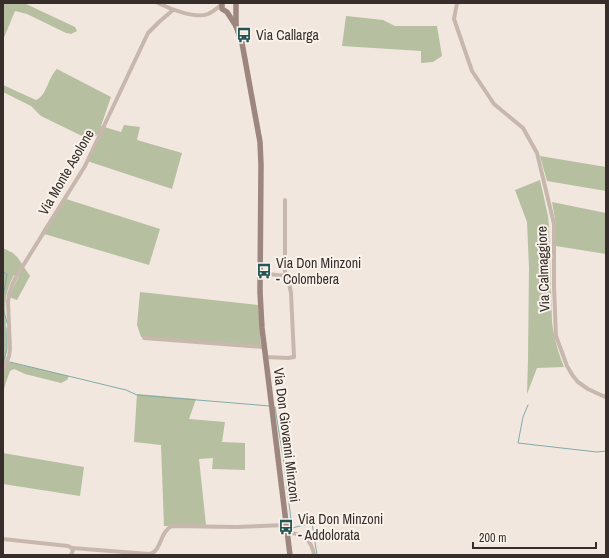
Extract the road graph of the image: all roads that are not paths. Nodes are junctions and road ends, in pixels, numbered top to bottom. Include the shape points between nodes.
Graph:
1 (158, 3) edge
2 (457, 3) edge
3 (222, 6) edge
4 (236, 6) edge
5 (173, 10) junction
6 (236, 26) junction
7 (285, 200) dead end
8 (260, 273) junction
9 (285, 276) junction
10 (144, 338) dead end
11 (264, 347) junction
12 (265, 357) junction
13 (3, 372) edge
14 (606, 397) edge
15 (286, 525) junction
16 (288, 533) junction
17 (3, 538) edge
18 (72, 548) junction
19 (71, 555) edge
20 (290, 555) edge
21 (314, 555) edge

1 - 5 street
2 - 14 street, Via Calmaggiore via 454,19 472,71 494,104 523,128 537,153 554,224 556,336 567,366 578,382
3 - 4 street via 232,12
3 - 5 street via 202,16
3 - 6 street
4 - 6 street
5 - 13 street, Via Monte Asolone via 154,26 146,38 85,166 12,284 8,302 10,342
6 - 8 street, Via Don Giovanni Minzoni via 244,52 260,142
7 - 9 street
8 - 9 street
8 - 11 street, Via Don Giovanni Minzoni
9 - 12 street via 288,278 291,293 294,356
10 - 11 street
11 - 12 street, Via Don Giovanni Minzoni
12 - 15 street, Via Don Giovanni Minzoni
15 - 16 street, Via Don Giovanni Minzoni
15 - 18 street via 172,526 165,532 152,554
16 - 20 street, Via Don Giovanni Minzoni
16 - 21 street via 306,538 312,546
17 - 18 street
18 - 19 street

